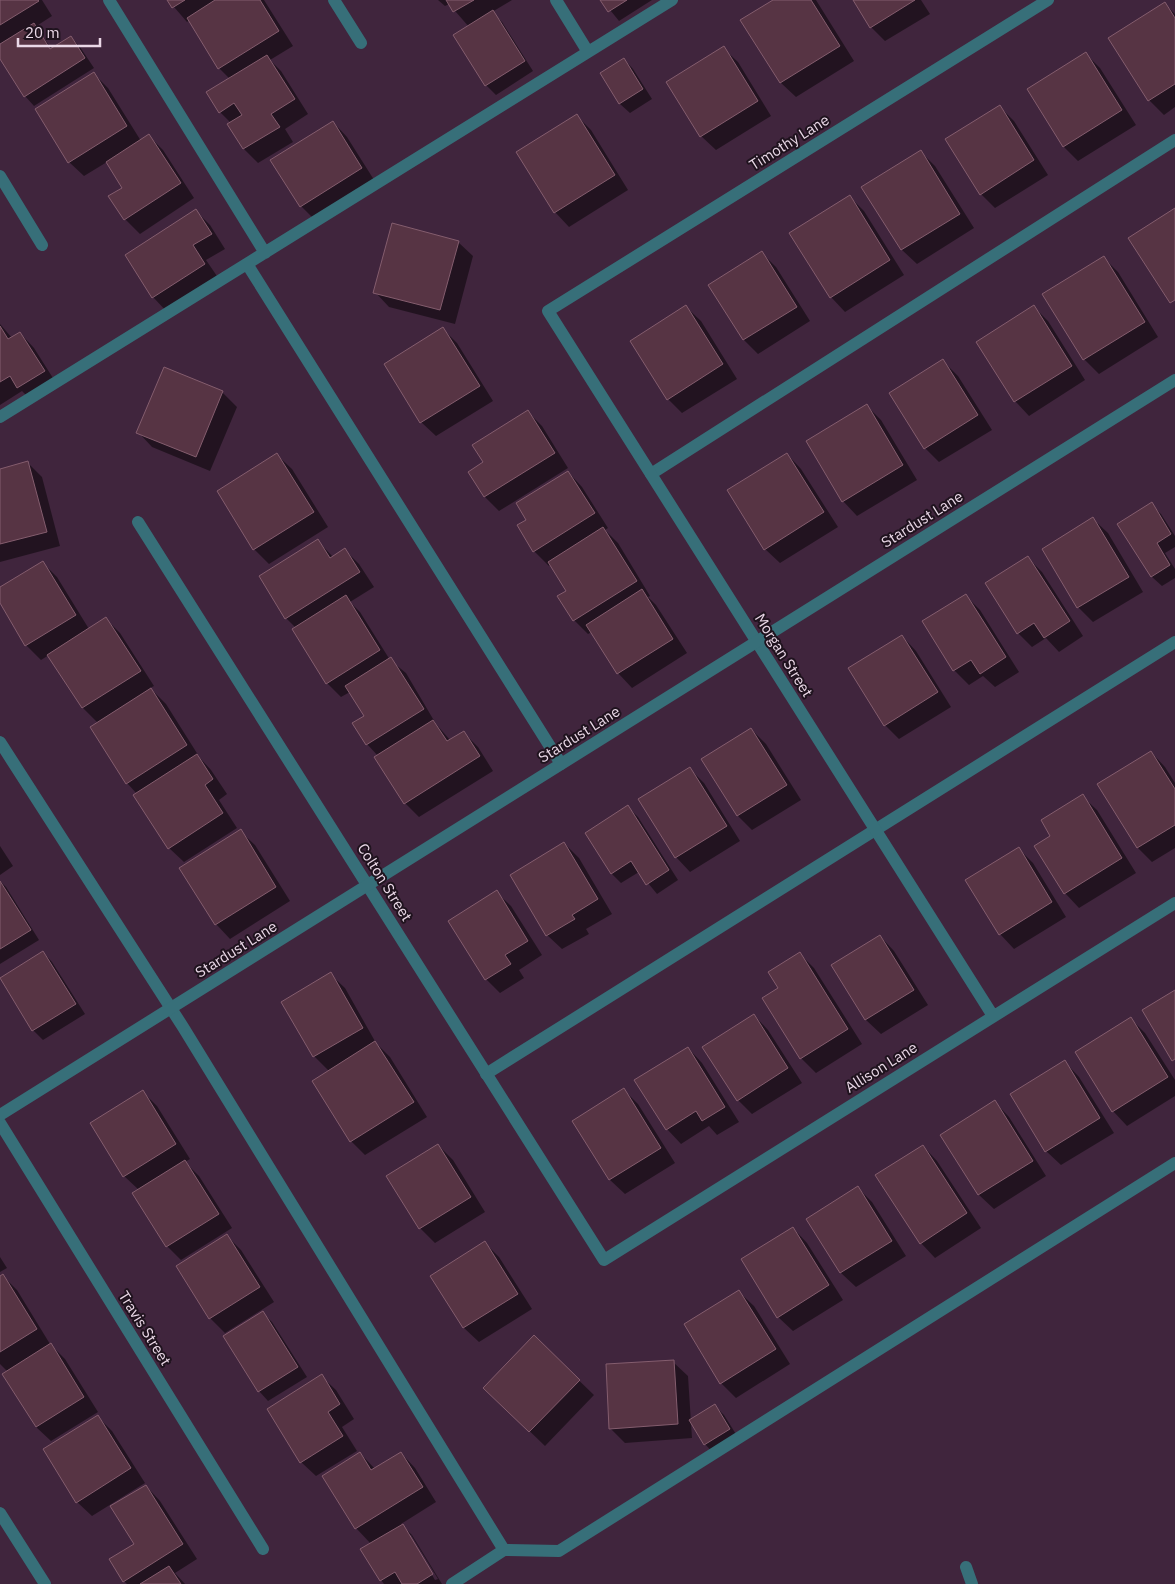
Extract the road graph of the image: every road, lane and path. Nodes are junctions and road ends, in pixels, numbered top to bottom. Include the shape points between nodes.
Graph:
1 (109, 0) edge
2 (334, 0) edge
3 (556, 0) edge
4 (672, 0) edge
5 (1048, 0) edge
6 (361, 43) dead end
7 (588, 52) junction
8 (1175, 140) edge
9 (0, 176) edge
10 (42, 245) dead end
11 (265, 253) junction
12 (247, 264) junction
13 (548, 311) joint
14 (1175, 380) edge
15 (0, 418) edge
16 (651, 474) junction
17 (138, 522) dead end
18 (757, 642) junction
19 (1175, 642) edge
20 (0, 742) edge
21 (561, 764) junction
22 (875, 829) junction
23 (368, 885) junction
24 (1175, 902) edge
25 (171, 1009) junction
26 (993, 1016) junction
27 (486, 1074) junction
28 (0, 1116) edge
29 (0, 1123) edge
30 (1175, 1163) edge
31 (604, 1260) joint
32 (0, 1513) edge
33 (263, 1549) dead end
34 (504, 1550) junction
35 (966, 1567) dead end
36 (45, 1584) edge
37 (452, 1584) edge
38 (972, 1584) edge

1 - 11 street
2 - 6 street
3 - 7 street
4 - 7 street
5 - 13 street, Timothy Lane
7 - 11 street
8 - 16 street
9 - 10 street
11 - 12 street
12 - 15 street
12 - 21 street
13 - 16 street, Morgan Street
14 - 18 street, Stardust Lane
16 - 18 street, Morgan Street
17 - 23 street, Colton Street
18 - 21 street, Stardust Lane
18 - 22 street, Morgan Street
19 - 22 street
20 - 25 street
21 - 23 street, Stardust Lane
22 - 26 street, Morgan Street
22 - 27 street
23 - 25 street, Stardust Lane
23 - 27 street, Colton Street
24 - 26 street, Allison Lane
25 - 28 street, Stardust Lane
25 - 34 street
26 - 31 street, Allison Lane
27 - 31 street, Colton Street
29 - 33 street, Travis Street
30 - 34 street via 559,1551
32 - 36 street
34 - 37 street
35 - 38 street

